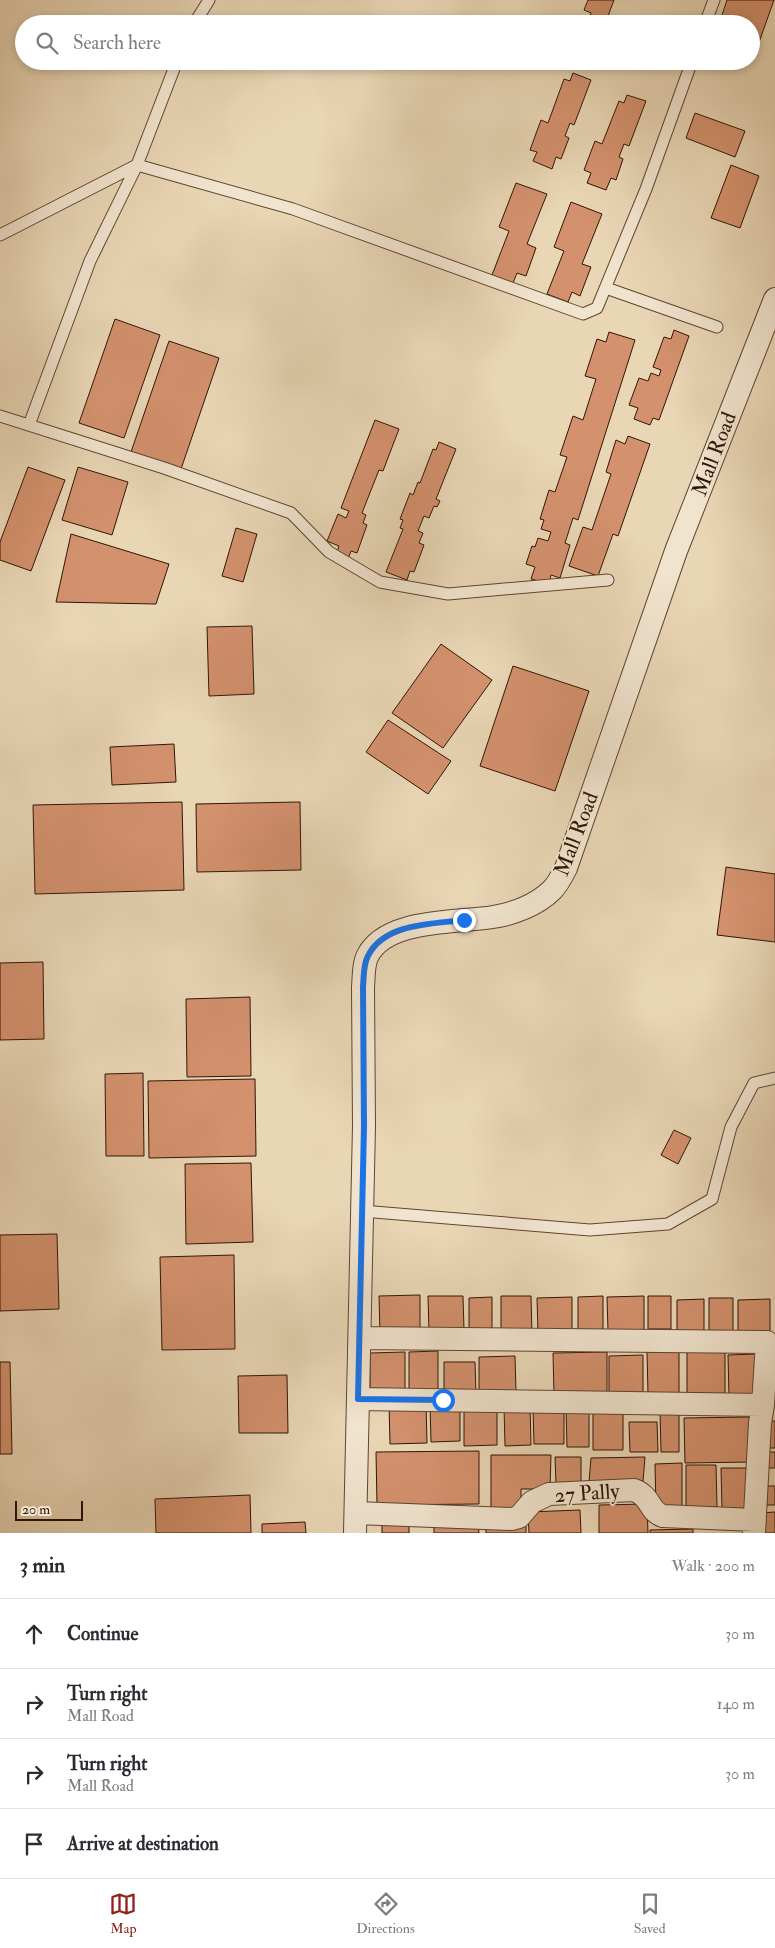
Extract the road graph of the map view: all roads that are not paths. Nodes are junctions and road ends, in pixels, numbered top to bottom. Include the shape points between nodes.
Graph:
1 (209, 0) edge
2 (714, 0) edge
3 (200, 15) edge
4 (708, 15) edge
5 (174, 70) edge
6 (689, 70) edge
7 (137, 165) junction
8 (0, 235) edge
9 (606, 288) junction
10 (775, 299) edge
11 (717, 326) dead end
12 (0, 416) edge
13 (29, 426) junction
14 (608, 580) dead end
15 (775, 1078) edge
16 (362, 1211) junction
17 (360, 1338) junction
18 (358, 1399) junction
19 (763, 1405) junction
20 (356, 1523) edge
21 (755, 1527) edge

1 - 3 lane
2 - 4 lane
5 - 7 lane
6 - 9 lane
7 - 8 lane
7 - 9 lane via 293,209 583,314 598,308
7 - 13 lane via 90,261
9 - 11 lane
10 - 16 street, Mall Road via 676,551 559,882 551,891 516,912 396,932 382,940 367,957 363,987
12 - 13 lane
13 - 14 lane via 164,468 291,513 328,552 380,582 448,594
15 - 16 lane via 754,1083 734,1120 712,1199 668,1224 590,1230
16 - 17 street, Mall Road
17 - 18 street, Mall Road
17 - 19 street via 767,1342
18 - 19 street
18 - 20 street, Mall Road
19 - 21 street
20 - 21 street, 27 Pally via 512,1519 532,1502 549,1494 634,1490 644,1495 654,1511 663,1516

